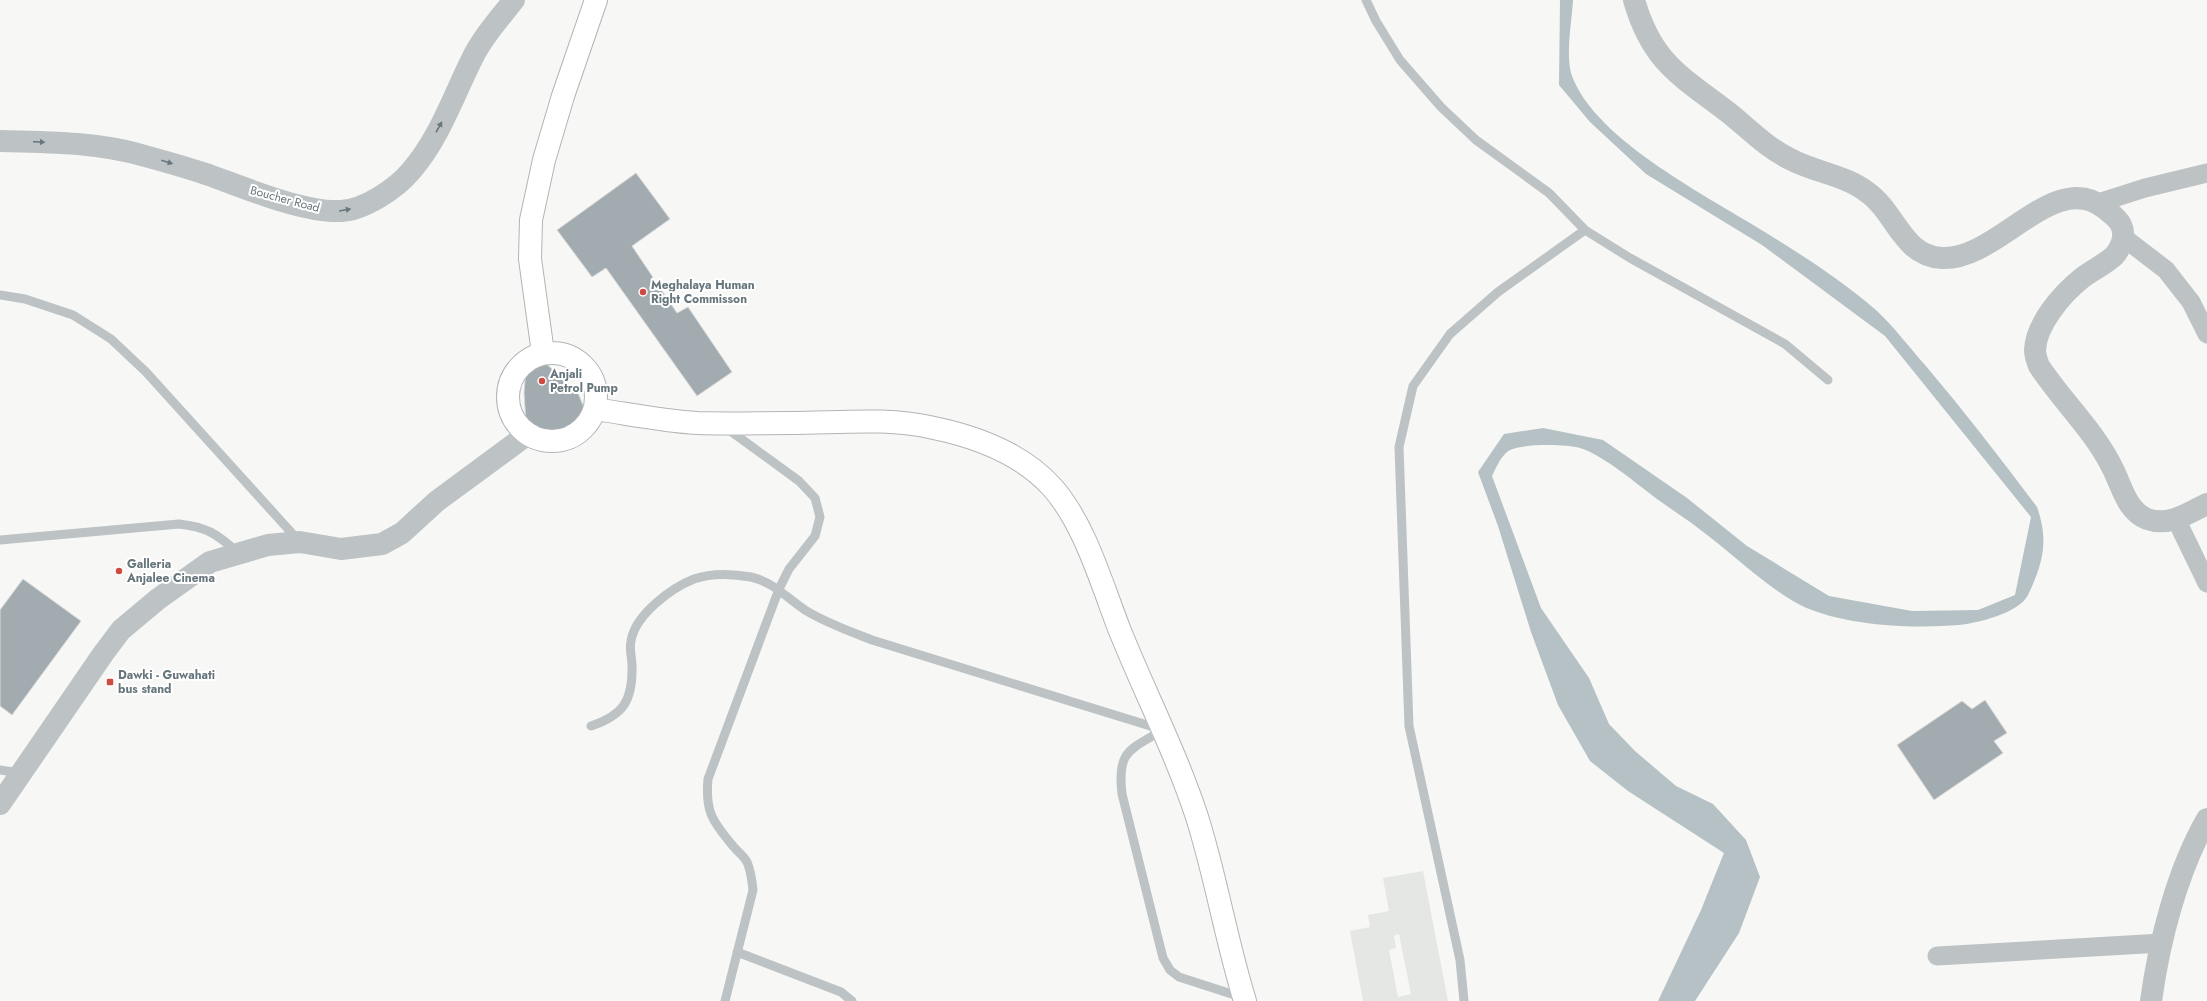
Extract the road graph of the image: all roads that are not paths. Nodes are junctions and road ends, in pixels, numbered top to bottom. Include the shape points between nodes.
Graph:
1 (514, 0) edge
2 (596, 0) edge
3 (1366, 0) edge
4 (1634, 0) edge
5 (0, 141) edge
6 (2207, 173) edge
7 (2098, 203) junction
8 (1585, 230) junction
9 (2124, 237) junction
10 (0, 295) edge
11 (2207, 334) edge
12 (543, 353) junction
13 (1828, 380) dead end
14 (595, 409) junction
15 (718, 423) junction
16 (528, 434) junction
17 (2207, 504) edge
18 (2176, 519) junction
19 (0, 540) edge
20 (300, 542) junction
21 (237, 552) junction
22 (2207, 583) edge
23 (779, 589) junction
24 (591, 726) dead end
25 (1163, 730) junction
26 (10, 772) edge
27 (0, 804) edge
28 (2207, 819) edge
29 (2162, 943) junction
30 (738, 952) junction
31 (1937, 956) dead end
32 (1244, 999) edge
33 (725, 1001) edge
34 (852, 1001) edge
35 (1464, 1001) edge
36 (2151, 1001) edge

5 -> 1 street, Boucher Road via 78,144 143,155 315,209 341,212 367,205 411,171 447,113 472,58
2 - 12 highway via 544,160 532,220 530,260
3 - 8 lane via 1400,60 1441,107 1476,140 1549,193
4 - 7 street via 1644,30 1663,60 1678,76 1777,152 1823,173 1856,184 1870,193 1914,248 1928,257 1945,258 1971,253 2000,238 2047,205 2061,200 2078,198
6 - 7 street
7 - 9 street via 2122,226
8 - 13 lane via 1630,258 1785,344
8 - 35 lane via 1498,292 1450,334 1413,386 1399,447 1409,726 1460,960
9 - 11 street via 2166,270 2190,302
9 - 18 street via 2114,255 2066,292 2046,320 2037,339 2035,352 2039,366 2049,381 2097,439 2134,511 2147,519 2162,522
10 - 20 lane via 25,299 73,315 111,339 146,372
12 - 14 highway via 556,352 568,355 589,371 595,383
12 - 16 highway via 520,366 513,376 509,389 508,402 512,414
14 - 15 highway via 652,418
14 - 16 highway via 585,427 568,438 555,441 541,440
15 - 23 lane via 799,481 815,498 820,517 815,536 789,569
15 - 25 highway via 895,422 932,427 968,436 1032,468 1069,510
16 - 20 street via 437,501 402,533 382,544 341,549
17 - 18 street
18 - 22 street
19 - 21 lane via 179,524 199,526 216,534
20 - 21 street via 268,545
21 - 26 street via 210,562 190,574 121,630
23 - 24 lane via 752,577 721,574 694,579 659,599 638,624 631,641 632,689 624,705 608,720
23 - 25 lane via 805,610 834,626 872,640
23 - 30 lane via 708,779 706,798 710,812 716,824 746,861 751,874 753,890
25 - 32 highway via 1196,813 1209,856
25 - 32 lane via 1128,752 1122,762 1120,775 1122,794 1163,958 1170,970 1179,977
26 - 27 street
28 - 29 street via 2198,834 2180,880
29 - 31 street
29 - 36 street
30 - 33 lane
30 - 34 lane via 841,992

